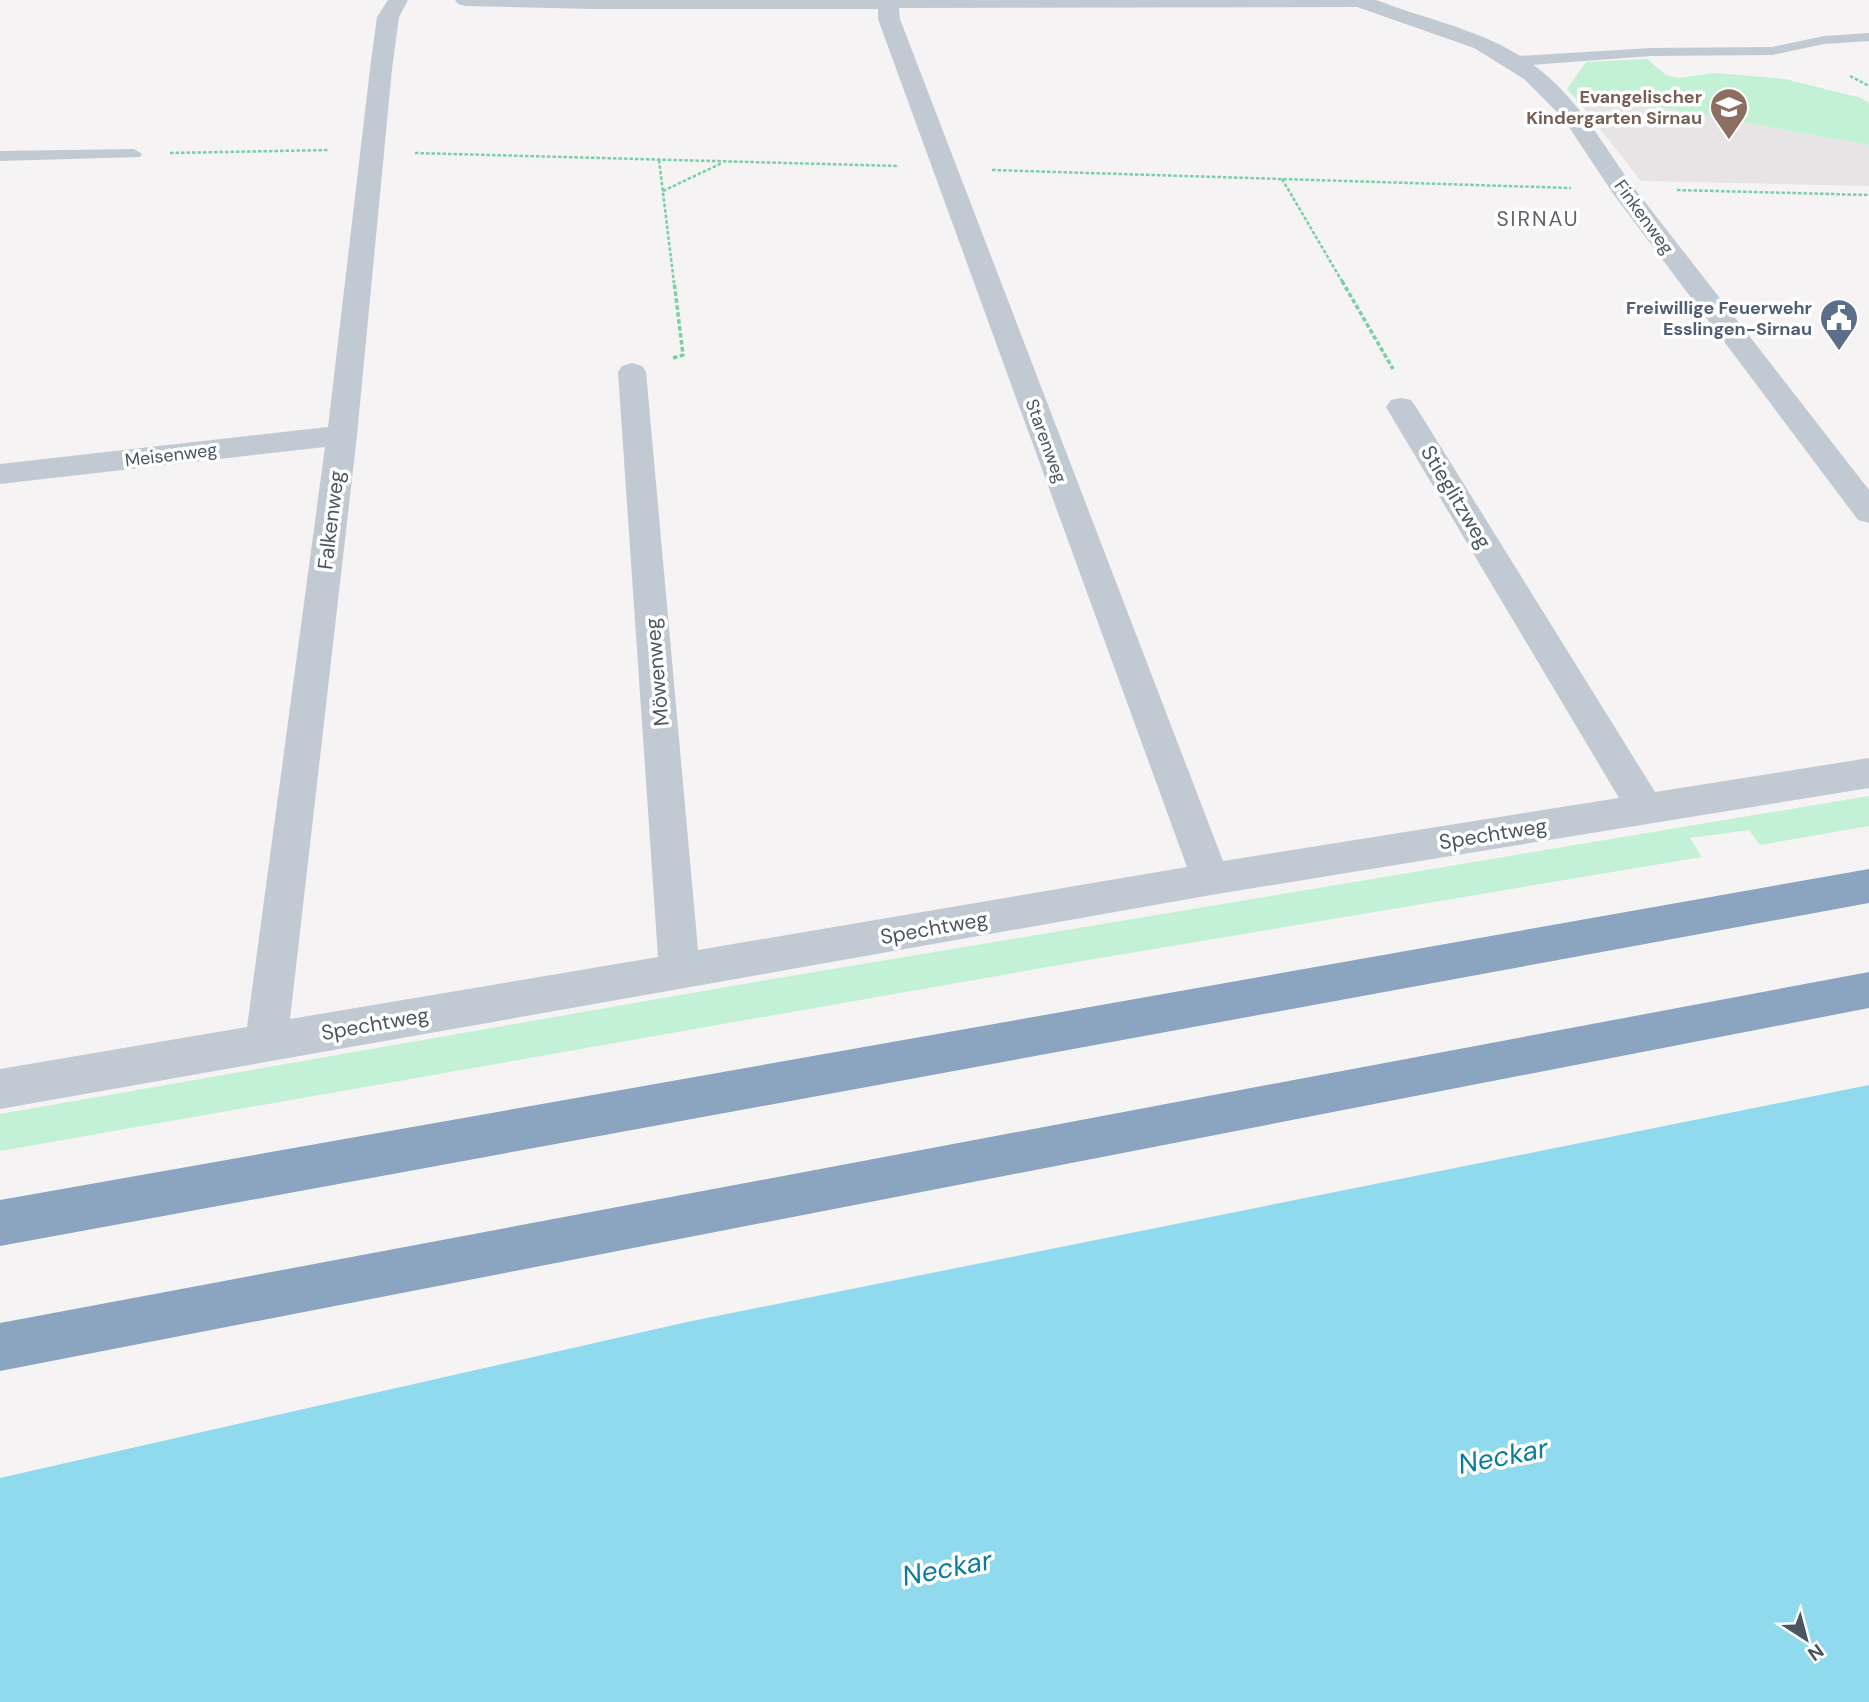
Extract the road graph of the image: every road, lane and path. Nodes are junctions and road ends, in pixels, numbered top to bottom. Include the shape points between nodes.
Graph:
1 (398, 0) edge
2 (465, 0) edge
3 (1360, 0) edge
4 (888, 2) junction
5 (1869, 37) edge
6 (1518, 61) junction
7 (370, 150) junction
8 (134, 154) joint
9 (0, 156) edge
10 (659, 160) junction
11 (724, 162) junction
12 (944, 167) junction
13 (1282, 179) junction
14 (1623, 190) junction
15 (663, 191) junction
16 (1869, 195) edge
17 (632, 372) joint
18 (1401, 407) joint
19 (342, 435) junction
20 (0, 474) edge
21 (1869, 512) edge
22 (1869, 773) edge
23 (1646, 810) junction
24 (1211, 879) junction
25 (1869, 886) edge
26 (680, 973) junction
27 (1869, 990) edge
28 (266, 1043) junction
29 (0, 1089) edge
30 (0, 1223) edge
31 (0, 1347) edge

1 - 7 street, Falkenweg via 388,17
2 - 4 street, Finkenweg
3 - 4 street, Finkenweg
3 - 6 street, Finkenweg via 1473,39
4 - 12 street, Starenweg via 889,19
5 - 6 lane via 1772,51 1651,52
6 - 14 street, Finkenweg via 1557,96
7 - 8 path
7 - 10 path
7 - 19 street, Falkenweg
8 - 9 lane
10 - 11 path
10 - 15 path
11 - 12 path
11 - 15 path
12 - 13 path
12 - 24 street, Starenweg
13 - 14 path
13 - 18 path via 1402,384
14 - 16 path
14 - 21 street, Finkenweg
15 - 17 path via 683,355
17 - 26 street, Möwenweg
18 - 23 street, Stieglitzweg
19 - 20 street, Meisenweg
19 - 28 street, Falkenweg
22 - 23 street, Spechtweg
23 - 24 street, Spechtweg
24 - 26 street, Spechtweg
25 - 30 highway
26 - 28 street, Spechtweg
27 - 31 highway
28 - 29 street, Spechtweg

